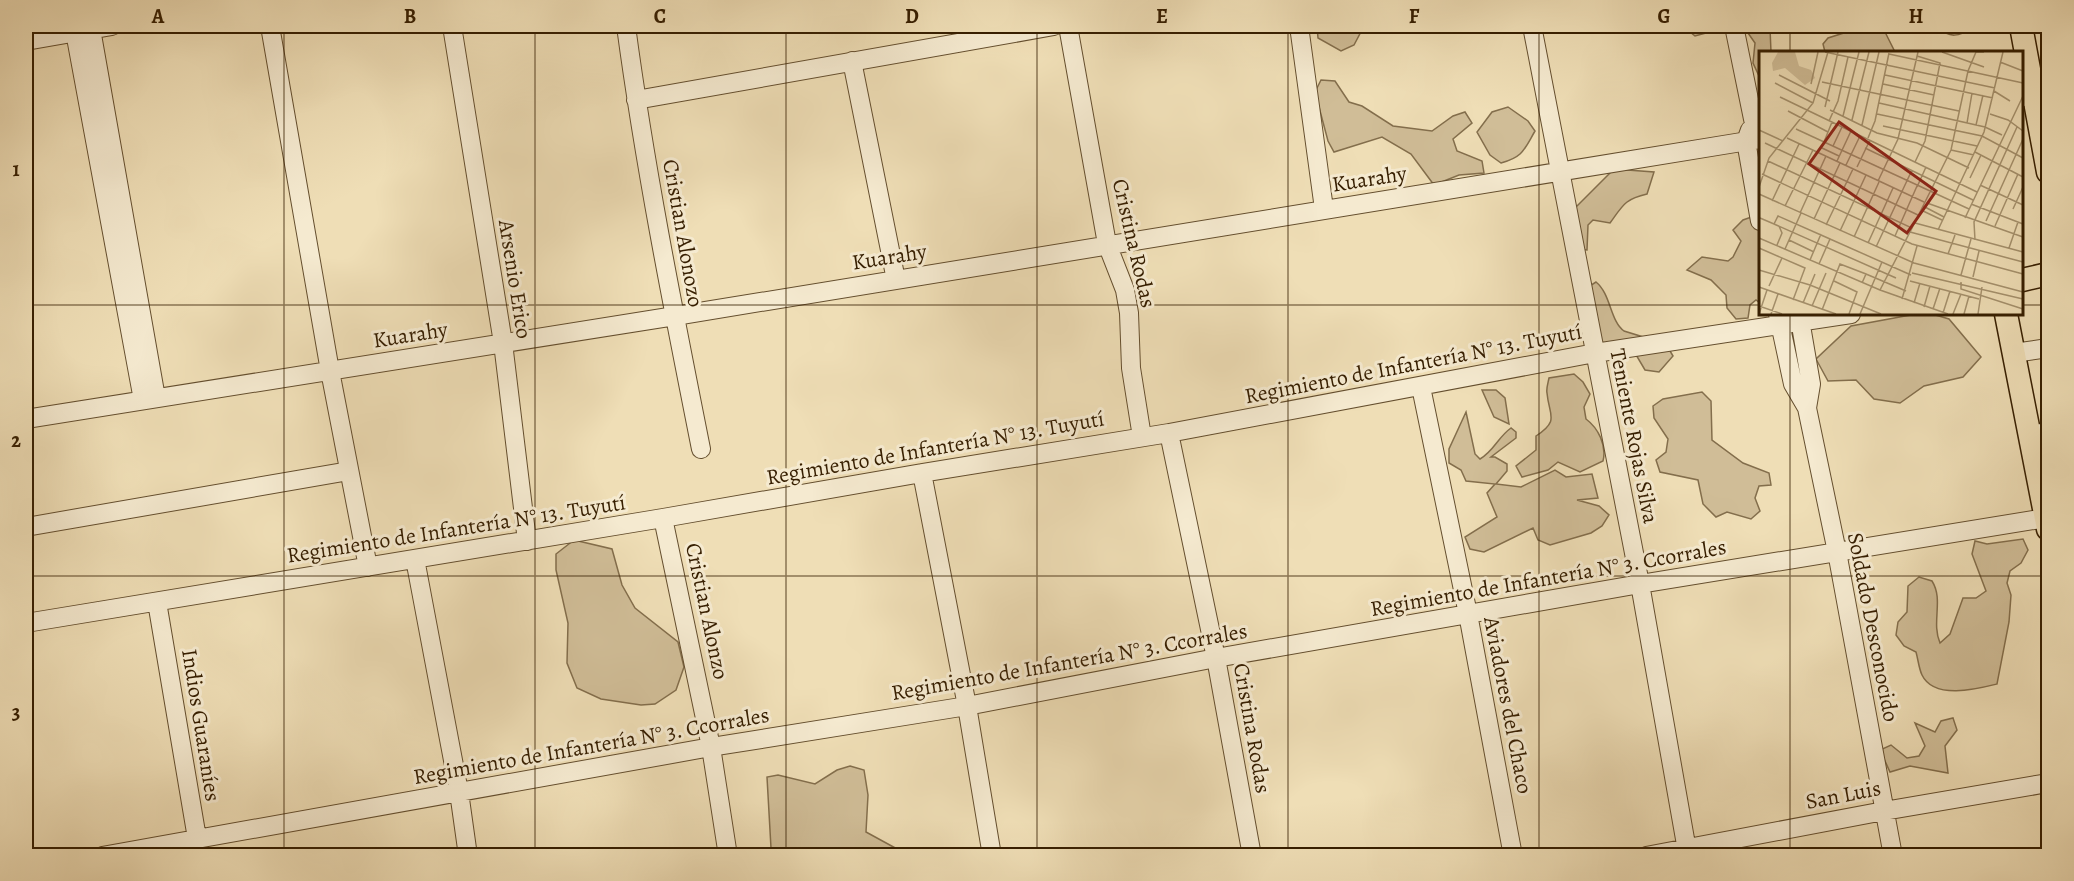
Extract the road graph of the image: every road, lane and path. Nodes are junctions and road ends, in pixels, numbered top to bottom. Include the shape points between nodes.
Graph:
1 (112, 26) edge
2 (270, 26) edge
3 (452, 26) edge
4 (626, 26) edge
5 (1054, 26) edge
6 (1068, 26) edge
7 (1299, 26) edge
8 (1532, 26) edge
9 (1734, 26) edge
10 (2021, 26) edge
11 (83, 31) junction
12 (26, 41) edge
13 (852, 61) junction
14 (2034, 95) edge
15 (636, 100) junction
16 (1755, 133) edge
17 (1561, 171) junction
18 (2049, 172) edge
19 (1759, 191) edge
20 (1324, 209) junction
21 (1107, 244) junction
22 (2049, 274) edge
23 (896, 280) junction
24 (2023, 280) edge
25 (1834, 315) edge
26 (2006, 315) edge
27 (675, 316) junction
28 (1800, 317) edge
29 (1779, 319) edge
30 (502, 343) junction
31 (2049, 348) edge
32 (1595, 353) junction
33 (2014, 353) junction
34 (330, 370) junction
35 (1421, 387) junction
36 (149, 399) junction
37 (1807, 408) junction
38 (26, 419) edge
39 (1169, 433) junction
40 (2039, 433) edge
41 (1142, 437) junction
42 (701, 448) dead end
43 (349, 471) junction
44 (922, 473) junction
45 (663, 518) junction
46 (2047, 523) edge
47 (26, 527) edge
48 (527, 541) junction
49 (1837, 552) junction
50 (415, 559) junction
51 (368, 567) junction
52 (1640, 584) junction
53 (157, 602) junction
54 (1468, 614) junction
55 (26, 624) edge
56 (1216, 658) junction
57 (967, 706) junction
58 (711, 747) junction
59 (2049, 783) edge
60 (459, 792) junction
61 (1884, 811) junction
62 (199, 847) edge
63 (1687, 852) edge
64 (102, 855) edge
65 (468, 855) edge
66 (728, 855) edge
67 (992, 855) edge
68 (1252, 855) edge
69 (1513, 855) edge
70 (1646, 855) edge
71 (1893, 855) edge

1 - 11 street
2 - 34 street
3 - 30 street, Arsenio Erico
4 - 15 street, Cristian Alonozo
5 - 13 street
6 - 21 street, Cristina Rodas
7 - 20 street
8 - 17 street, Teniente Rojas Silva
9 - 16 street
10 - 14 main road
11 - 12 street
11 - 36 street
13 - 15 street
13 - 23 street
14 - 18 main road
15 - 27 street, Cristian Alonozo
16 - 17 street, Kuarahy
16 - 19 street
17 - 20 street, Kuarahy
17 - 32 street, Teniente Rojas Silva
20 - 21 street, Kuarahy
21 - 23 street, Kuarahy
21 - 41 street, Cristina Rodas via 1125,290 1131,368
22 - 24 main road
23 - 27 street, Kuarahy
25 - 28 street, Regimiento de Infantería N° 13. Tuyutí
26 - 33 main road
27 - 30 street, Kuarahy
27 - 42 street, Cristian Alonozo
28 - 29 street, Regimiento de Infantería N° 13. Tuyutí
28 - 37 street, Soldado Desconocido via 1811,384
29 - 32 street, Regimiento de Infantería N° 13. Tuyutí
29 - 37 street, Soldado Desconocido via 1793,384
30 - 34 street, Kuarahy
30 - 48 street, Arsenio Erico
31 - 33 street
32 - 35 street, Regimiento de Infantería N° 13. Tuyutí
32 - 52 street, Teniente Rojas Silva
33 - 40 main road
34 - 36 street, Kuarahy
34 - 43 street
35 - 39 street, Regimiento de Infantería N° 13. Tuyutí
35 - 54 street, Aviadores del Chaco
36 - 38 street, Kuarahy
37 - 49 street, Soldado Desconocido
39 - 41 street, Regimiento de Infantería N° 13. Tuyutí
39 - 56 street, Cristina Rodas
40 - 46 main road
41 - 44 street, Regimiento de Infantería N° 13. Tuyutí
43 - 47 street
43 - 51 street
44 - 45 street, Regimiento de Infantería N° 13. Tuyutí
44 - 57 street
45 - 48 street, Regimiento de Infantería N° 13. Tuyutí
45 - 58 street, Cristian Alonzo
46 - 49 street, Regimiento de Infantería N° 3. Ccorrales
48 - 50 street, Regimiento de Infantería N° 13. Tuyutí
49 - 52 street, Regimiento de Infantería N° 3. Ccorrales
49 - 61 street, Soldado Desconocido
50 - 51 street, Regimiento de Infantería N° 13. Tuyutí
50 - 60 street
51 - 53 street, Regimiento de Infantería N° 13. Tuyutí
52 - 54 street, Regimiento de Infantería N° 3. Ccorrales
52 - 63 street, Teniente Rojas Silva
53 - 55 street, Regimiento de Infantería N° 13. Tuyutí
53 - 62 street, Indios Guaraníes
54 - 56 street, Regimiento de Infantería N° 3. Ccorrales
54 - 69 street, Aviadores del Chaco
56 - 57 street, Regimiento de Infantería N° 3. Ccorrales
56 - 68 street, Cristina Rodas
57 - 58 street, Regimiento de Infantería N° 3. Ccorrales
57 - 67 street
58 - 60 street, Regimiento de Infantería N° 3. Ccorrales
58 - 66 street, Cristian Alonzo
59 - 61 street, San Luis
60 - 62 street, Regimiento de Infantería N° 3. Ccorrales
60 - 65 street
61 - 63 street, San Luis
61 - 71 street, Soldado Desconocido
62 - 64 street, Regimiento de Infantería N° 3. Ccorrales
63 - 70 street, San Luis

